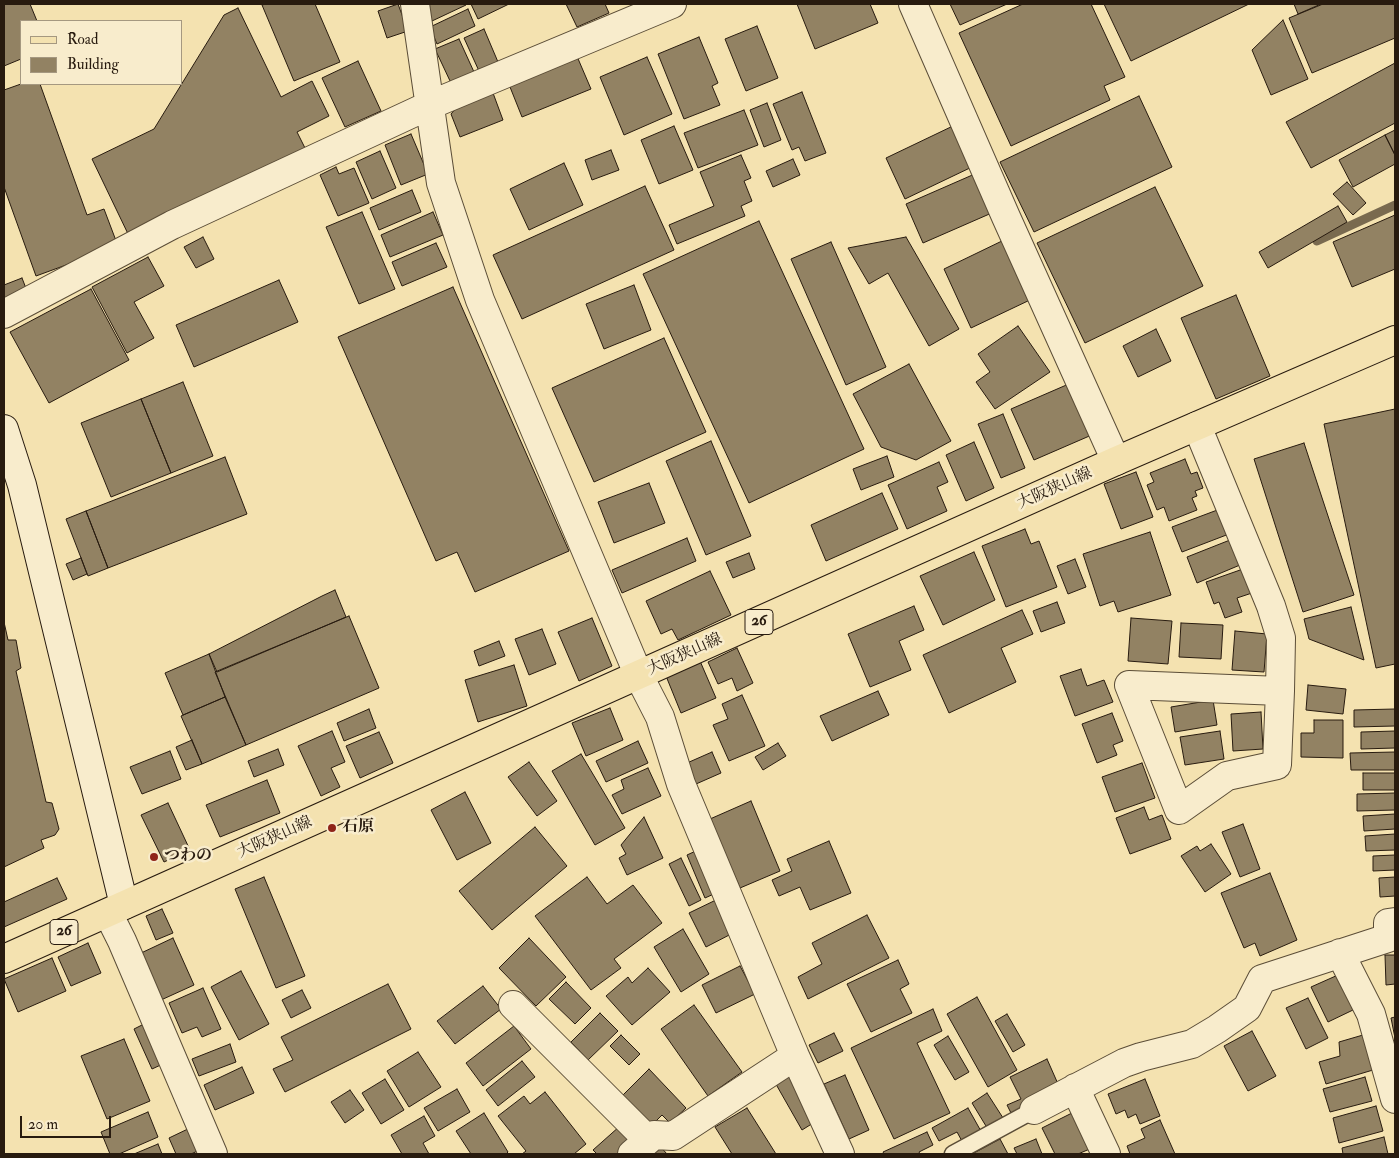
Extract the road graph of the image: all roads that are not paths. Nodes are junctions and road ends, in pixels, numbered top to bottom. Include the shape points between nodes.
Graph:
1 (415, 4) edge
2 (672, 4) edge
3 (913, 4) edge
4 (430, 105) junction
5 (4, 314) edge
6 (1395, 340) edge
7 (1197, 426) junction
8 (4, 428) edge
9 (1116, 461) junction
10 (639, 676) junction
11 (1280, 691) junction
12 (116, 909) junction
13 (1395, 922) edge
14 (1340, 953) junction
15 (4, 959) edge
16 (513, 1005) dead end
17 (795, 1056) junction
18 (1075, 1088) junction
19 (1395, 1099) edge
20 (1034, 1110) joint
21 (640, 1147) edge
22 (213, 1154) edge
23 (840, 1154) edge
24 (953, 1154) edge
25 (1106, 1154) edge

1 - 4 street
2 - 4 street
3 - 9 street
4 - 5 street via 172,224
4 - 10 street via 441,183 480,300
6 - 7 main road, 大阪狭山線 / 26
7 - 9 main road, 大阪狭山線 / 26
7 - 11 street via 1279,630
8 - 12 street via 22,485
9 - 10 main road, 大阪狭山線 / 26
10 - 12 main road, 大阪狭山線 / 26
10 - 17 street via 660,717 681,784
11 - 11 street via 1277,765 1227,776 1179,810 1129,685
12 - 15 main road, 大阪狭山線 / 26
12 - 22 street via 122,941
13 - 14 street via 1388,923 1388,938
14 - 18 street via 1262,978 1247,1008 1192,1044 1124,1063
14 - 19 street via 1371,1014
16 - 21 street
17 - 21 street via 673,1136 654,1135
17 - 23 street
18 - 20 street
18 - 25 street
20 - 24 lane

